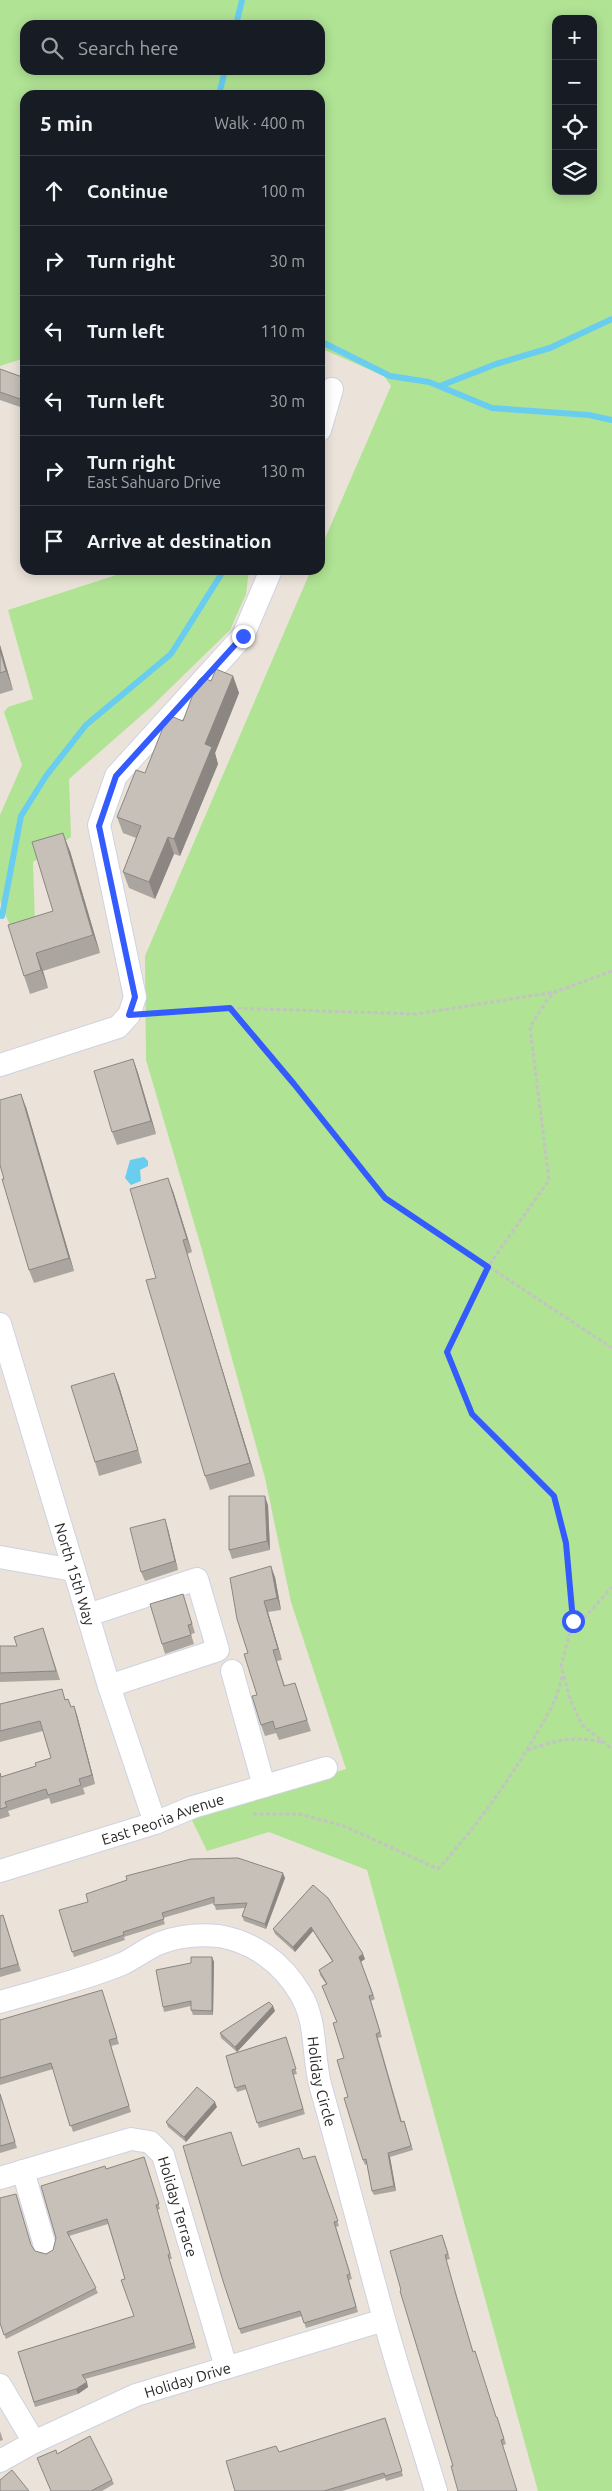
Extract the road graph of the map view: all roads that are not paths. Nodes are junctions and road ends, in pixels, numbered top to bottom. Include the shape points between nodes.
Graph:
1 (332, 389) dead end
2 (325, 413) edge
3 (269, 575) edge
4 (0, 1065) edge
5 (0, 1324) edge
6 (0, 1557) edge
7 (74, 1570) junction
8 (88, 1615) junction
9 (232, 1671) dead end
10 (109, 1686) junction
11 (326, 1768) dead end
12 (264, 1786) junction
13 (155, 1823) junction
14 (0, 1871) edge
15 (0, 2002) edge
16 (24, 2171) junction
17 (0, 2178) edge
18 (45, 2246) dead end
19 (384, 2320) junction
20 (226, 2367) junction
21 (0, 2386) edge
22 (34, 2442) junction
23 (0, 2461) edge
24 (436, 2491) edge

1 - 2 street
3 - 4 street via 243,636 116,776 99,826 135,997 129,1015 118,1027
5 - 7 street, North 15th Way
6 - 7 street
7 - 8 street, North 15th Way
8 - 10 street, North 15th Way
8 - 10 street via 196,1579 218,1650
9 - 12 street
10 - 13 street, North 15th Way
11 - 12 street, East Peoria Avenue
12 - 13 street, East Peoria Avenue via 193,1807
13 - 14 street, East Peoria Avenue
15 - 19 street, Holiday Circle via 114,1967 160,1943 190,1936 218,1936 246,1943 266,1954 301,1994 312,2022 317,2073
16 - 17 street, Holiday Terrace
16 - 18 street
16 - 20 street, Holiday Terrace via 131,2139 150,2142 163,2155
19 - 20 street, Holiday Drive
19 - 24 street, Holiday Circle
20 - 22 street, Holiday Drive via 136,2395
21 - 22 street
22 - 23 street, Holiday Drive

